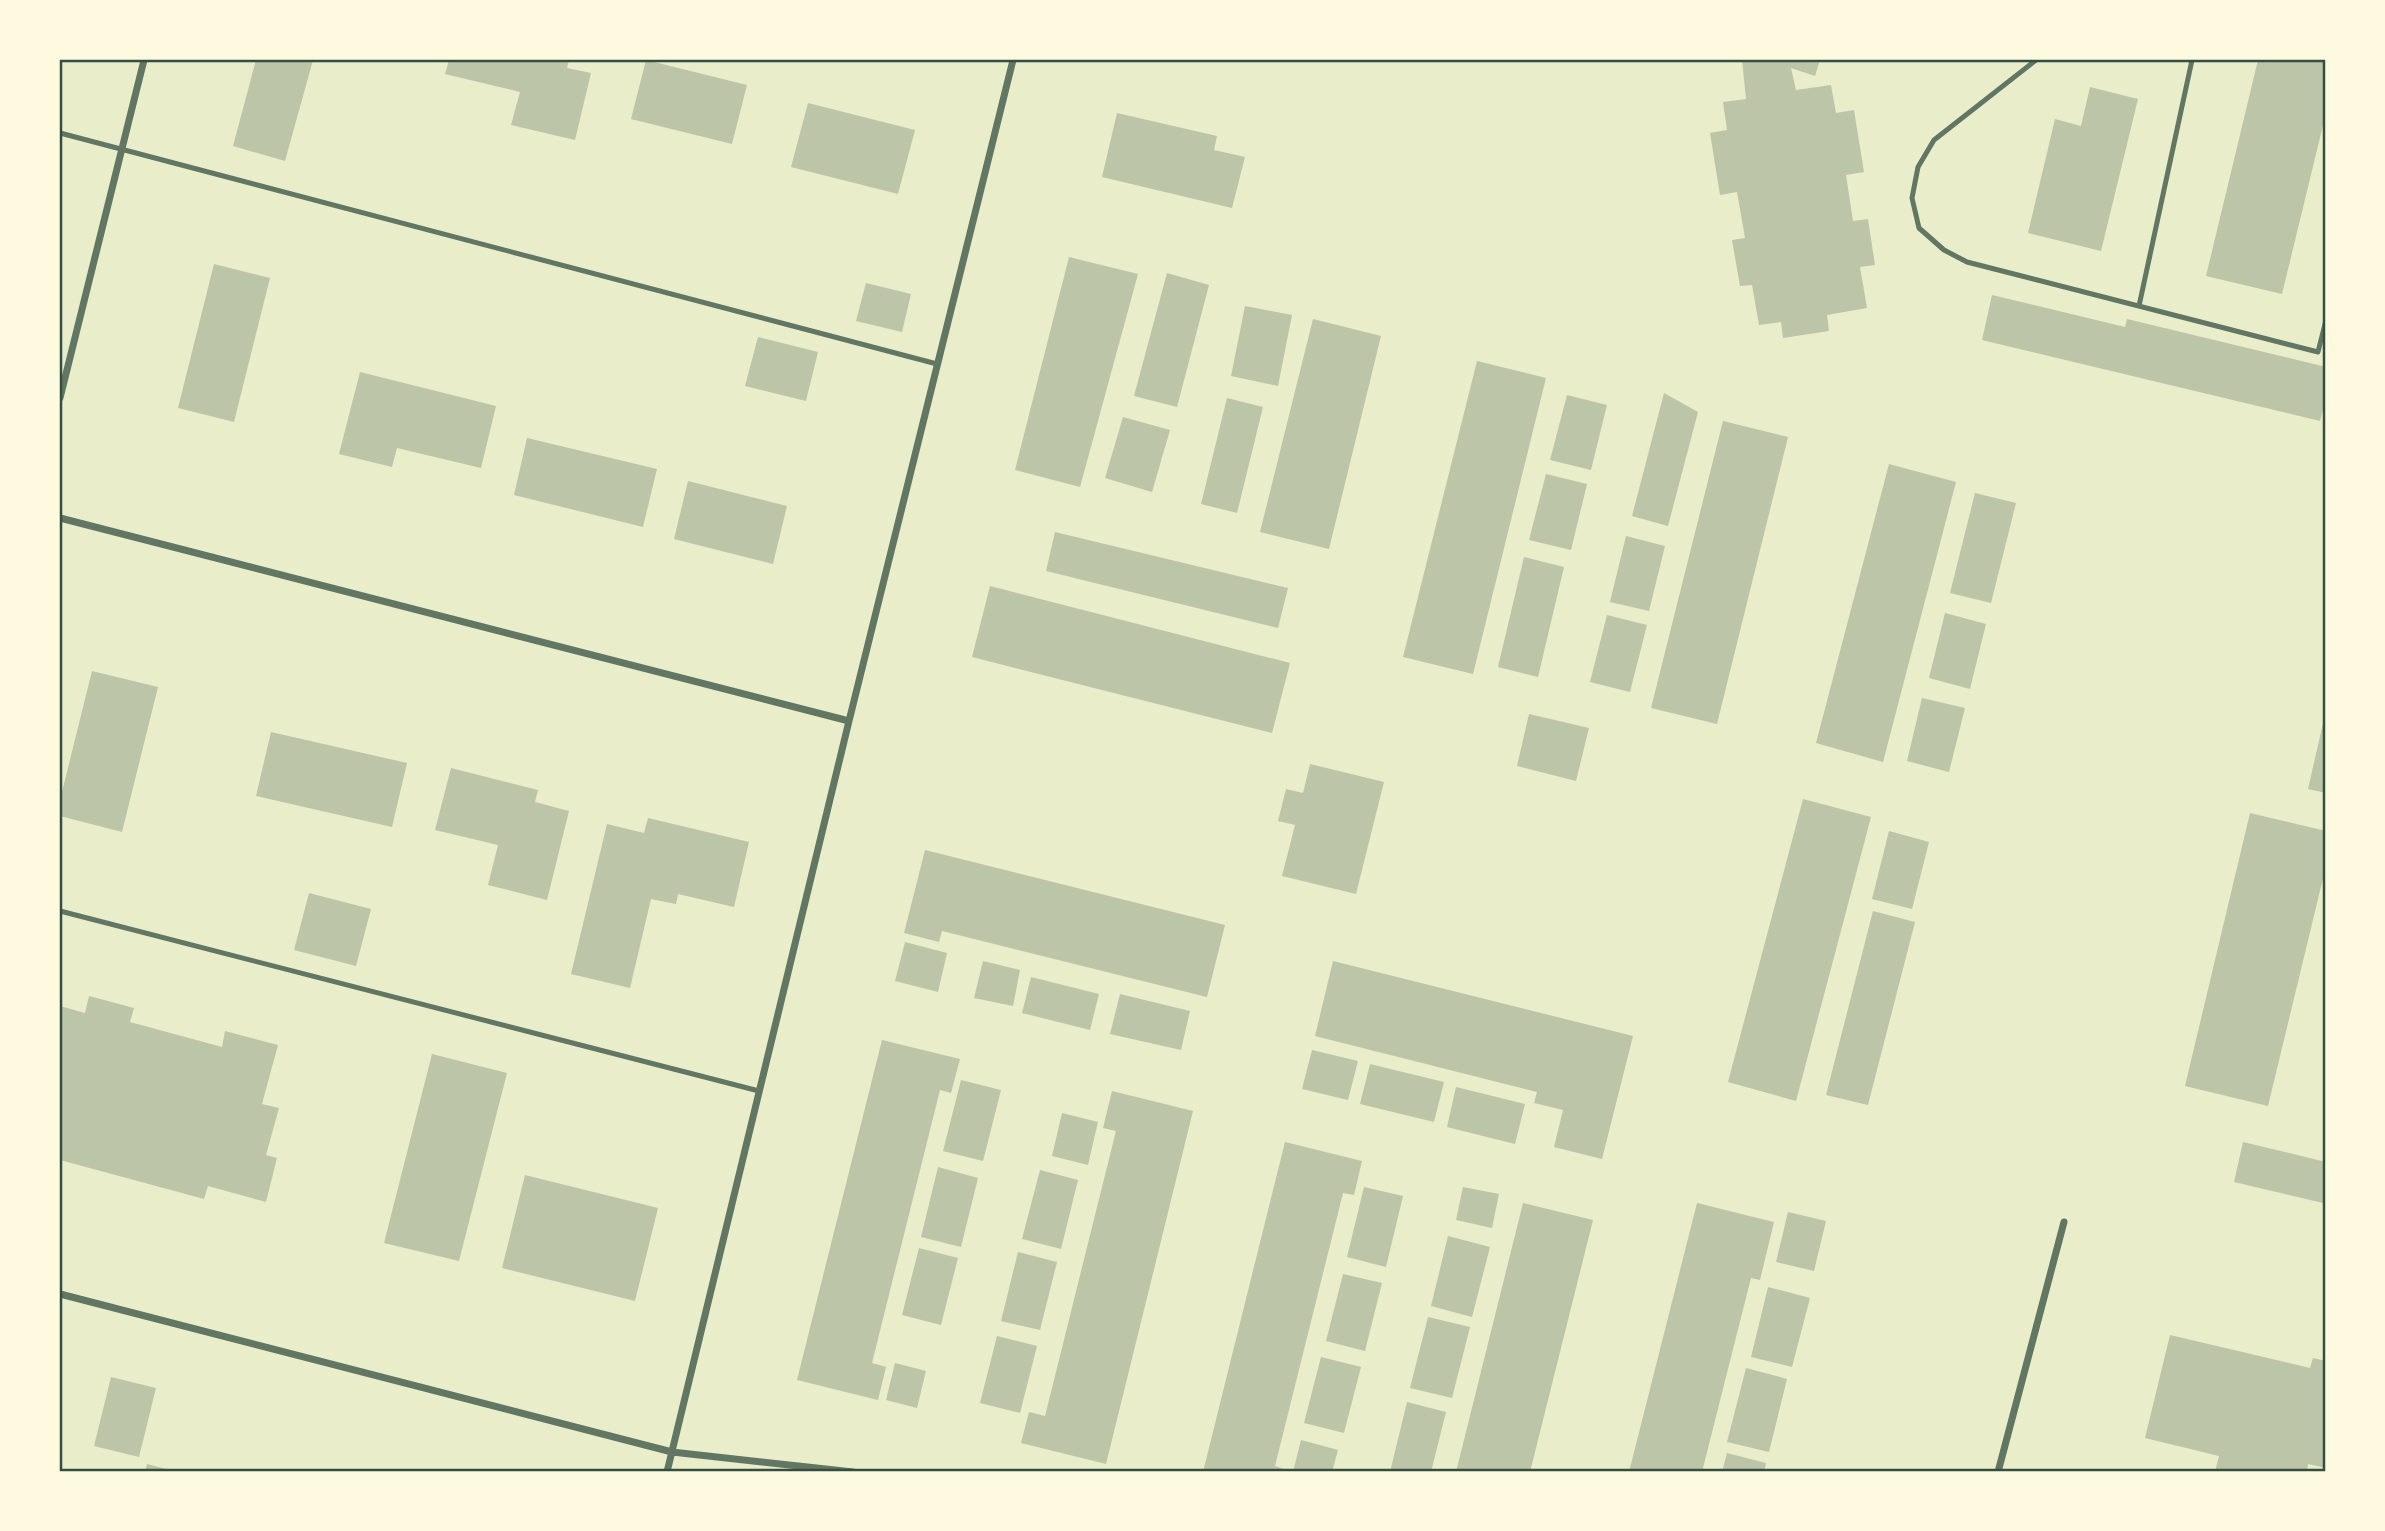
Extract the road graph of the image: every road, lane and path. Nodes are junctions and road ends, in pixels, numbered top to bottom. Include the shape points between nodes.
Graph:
1 (145, 60) edge
2 (1013, 60) edge
3 (2034, 60) edge
4 (2192, 60) edge
5 (60, 133) edge
6 (122, 149) junction
7 (2138, 306) junction
8 (2326, 320) edge
9 (937, 363) junction
10 (60, 398) edge
11 (60, 518) edge
12 (849, 721) junction
13 (60, 911) edge
14 (759, 1091) junction
15 (2064, 1222) dead end
16 (60, 1294) edge
17 (672, 1452) junction
18 (667, 1472) edge
19 (853, 1472) edge
20 (1998, 1472) edge

1 - 6 street
2 - 9 street
3 - 7 lane via 1934,140 1918,167 1912,198 1919,228 1944,250 1967,262
4 - 7 lane
5 - 6 lane
6 - 9 lane
6 - 10 street
7 - 8 lane via 2318,352
9 - 12 street
11 - 12 street
12 - 14 street
13 - 14 lane
14 - 17 street
15 - 20 street
16 - 17 street
17 - 18 street
17 - 19 street

